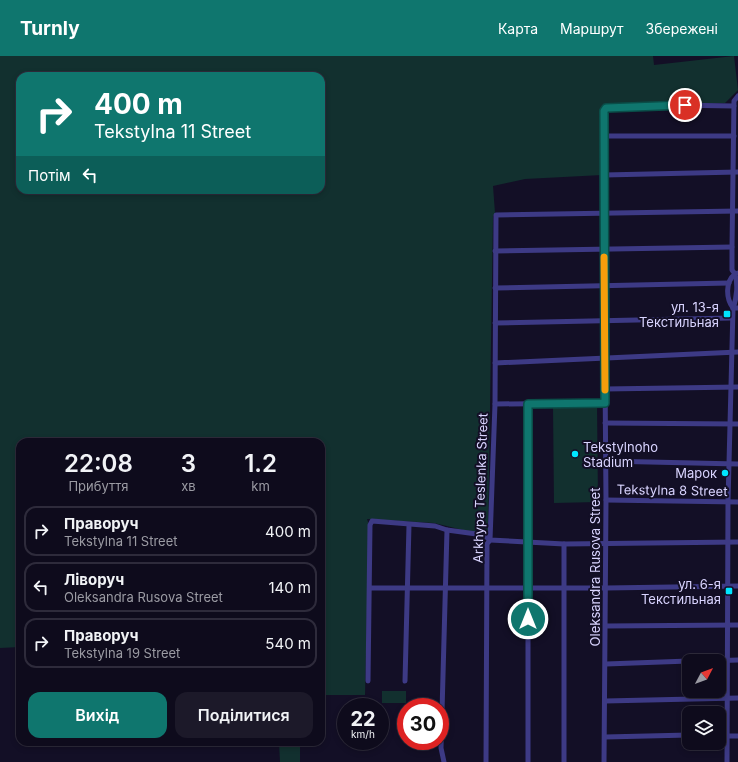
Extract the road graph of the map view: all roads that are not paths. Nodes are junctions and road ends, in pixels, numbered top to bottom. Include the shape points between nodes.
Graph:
1 (738, 96) edge
2 (735, 109) edge
3 (604, 136) junction
4 (735, 139) edge
5 (736, 172) edge
6 (604, 175) junction
7 (736, 211) edge
8 (604, 213) junction
9 (735, 233) edge
10 (732, 247) junction
11 (604, 250) junction
12 (495, 251) junction
13 (736, 273) edge
14 (729, 283) junction
15 (604, 286) junction
16 (495, 288) junction
17 (735, 308) edge
18 (731, 318) junction
19 (604, 321) junction
20 (495, 324) junction
21 (730, 352) junction
22 (738, 352) edge
23 (604, 359) junction
24 (495, 363) junction
25 (729, 387) junction
26 (738, 387) edge
27 (605, 389) junction
28 (605, 403) junction
29 (494, 404) junction
30 (528, 404) junction
31 (605, 423) junction
32 (729, 424) junction
33 (738, 424) edge
34 (605, 462) junction
35 (729, 464) junction
36 (738, 464) edge
37 (606, 500) junction
38 (728, 502) junction
39 (738, 502) edge
40 (409, 524) junction
41 (446, 530) junction
42 (490, 540) junction
43 (529, 542) junction
44 (728, 542) junction
45 (738, 542) edge
46 (606, 543) junction
47 (564, 544) junction
48 (728, 586) junction
49 (738, 586) edge
50 (528, 587) junction
51 (370, 588) junction
52 (406, 588) junction
53 (488, 588) junction
54 (563, 588) junction
55 (606, 588) junction
56 (444, 589) junction
57 (728, 625) junction
58 (738, 625) edge
59 (606, 626) junction
60 (727, 660) junction
61 (738, 660) edge
62 (682, 662) edge
63 (606, 664) junction
64 (368, 681) dead end
65 (405, 681) dead end
66 (726, 698) junction
67 (738, 698) edge
68 (605, 701) junction
69 (726, 706) edge
70 (682, 735) edge
71 (726, 736) joint
72 (738, 736) edge
73 (605, 737) junction
74 (444, 762) edge
75 (486, 762) edge
76 (528, 762) edge
77 (564, 762) edge
78 (604, 762) edge
79 (727, 762) edge

1 - 2 street via 734,101
2 - 3 street, Oleksandra Rusova Street via 671,105 606,108 602,115
2 - 4 street
3 - 4 street
3 - 6 street, Oleksandra Rusova Street
4 - 5 street
5 - 6 street
5 - 7 street
6 - 8 street, Oleksandra Rusova Street
7 - 8 street
7 - 9 street
8 - 11 street, Oleksandra Rusova Street
8 - 12 street, Arkhypa Teslenka Street via 496,216
9 - 10 street
10 - 11 street
10 - 13 street via 732,270
11 - 12 street
11 - 15 street, Oleksandra Rusova Street
12 - 16 street, Arkhypa Teslenka Street
13 - 14 street
13 - 17 street
14 - 15 street
14 - 17 street via 729,302
15 - 16 street
15 - 19 street, Oleksandra Rusova Street
16 - 20 street, Arkhypa Teslenka Street
17 - 18 street
18 - 19 street
18 - 21 street
19 - 20 street
19 - 23 street, Oleksandra Rusova Street
20 - 24 street, Arkhypa Teslenka Street
21 - 22 street
21 - 23 street
21 - 25 street
23 - 24 street
23 - 27 street, Oleksandra Rusova Street
24 - 29 street, Arkhypa Teslenka Street
25 - 26 street
25 - 27 street
25 - 32 street
27 - 28 street, Oleksandra Rusova Street
28 - 30 street
28 - 31 street, Oleksandra Rusova Street
29 - 30 street
29 - 42 street, Arkhypa Teslenka Street
30 - 43 street
31 - 32 street
31 - 34 street, Oleksandra Rusova Street
32 - 33 street
32 - 35 street
34 - 35 street
34 - 37 street, Oleksandra Rusova Street
35 - 36 street
35 - 38 street
37 - 38 street, Tekstylna 8 Street
37 - 46 street, Oleksandra Rusova Street
38 - 39 street, Tekstylna 8 Street
38 - 44 street
40 - 41 street via 435,526
40 - 51 street via 372,521
40 - 52 street
41 - 42 street via 484,536
41 - 56 street
42 - 43 street
42 - 53 street, Arkhypa Teslenka Street via 487,544
43 - 47 street
43 - 50 street
44 - 45 street
44 - 46 street
44 - 48 street
46 - 47 street
46 - 55 street, Oleksandra Rusova Street
47 - 54 street
48 - 49 street
48 - 55 street
48 - 57 street
50 - 53 street
50 - 54 street
50 - 76 street
51 - 52 street
51 - 64 street
52 - 56 street
52 - 65 street
53 - 56 street
53 - 75 street, Arkhypa Teslenka Street
54 - 55 street
54 - 77 street
55 - 59 street, Oleksandra Rusova Street
56 - 74 street via 441,748
57 - 58 street
57 - 59 street
57 - 60 street
59 - 63 street, Oleksandra Rusova Street
60 - 61 street
60 - 66 street
62 - 63 street
63 - 68 street, Oleksandra Rusova Street
66 - 67 street
66 - 68 street
66 - 69 street
68 - 73 street, Oleksandra Rusova Street
70 - 73 street
71 - 72 street
71 - 79 street
73 - 78 street, Oleksandra Rusova Street

